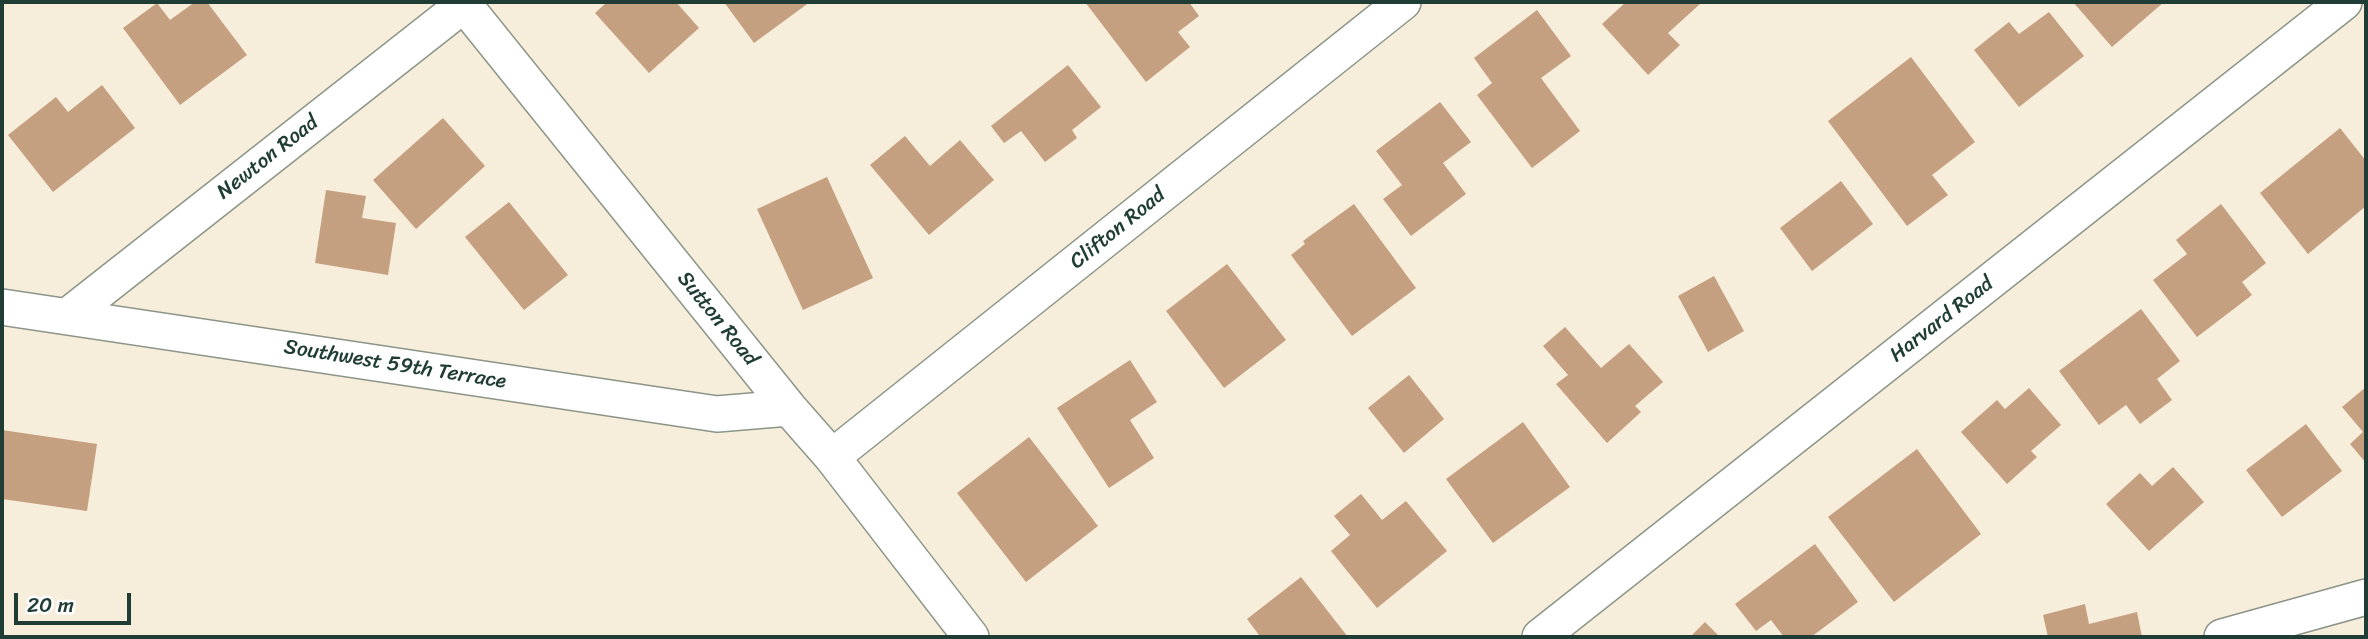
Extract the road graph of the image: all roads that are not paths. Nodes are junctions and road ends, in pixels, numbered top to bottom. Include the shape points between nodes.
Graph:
1 (1404, 2) edge
2 (2344, 2) edge
3 (464, 3) edge
4 (2, 307) edge
5 (69, 315) junction
6 (789, 408) junction
7 (832, 457) junction
8 (2366, 597) edge
9 (971, 637) edge
10 (1540, 637) edge
11 (2222, 637) edge

1 - 7 street, Clifton Road
2 - 10 street, Harvard Road
3 - 5 street, Newton Road
3 - 6 street, Sutton Road
4 - 5 street, Southwest 59th Terrace
5 - 6 street, Southwest 59th Terrace via 717,414
6 - 7 street, Sutton Road
7 - 9 street, Sutton Road
8 - 11 street

